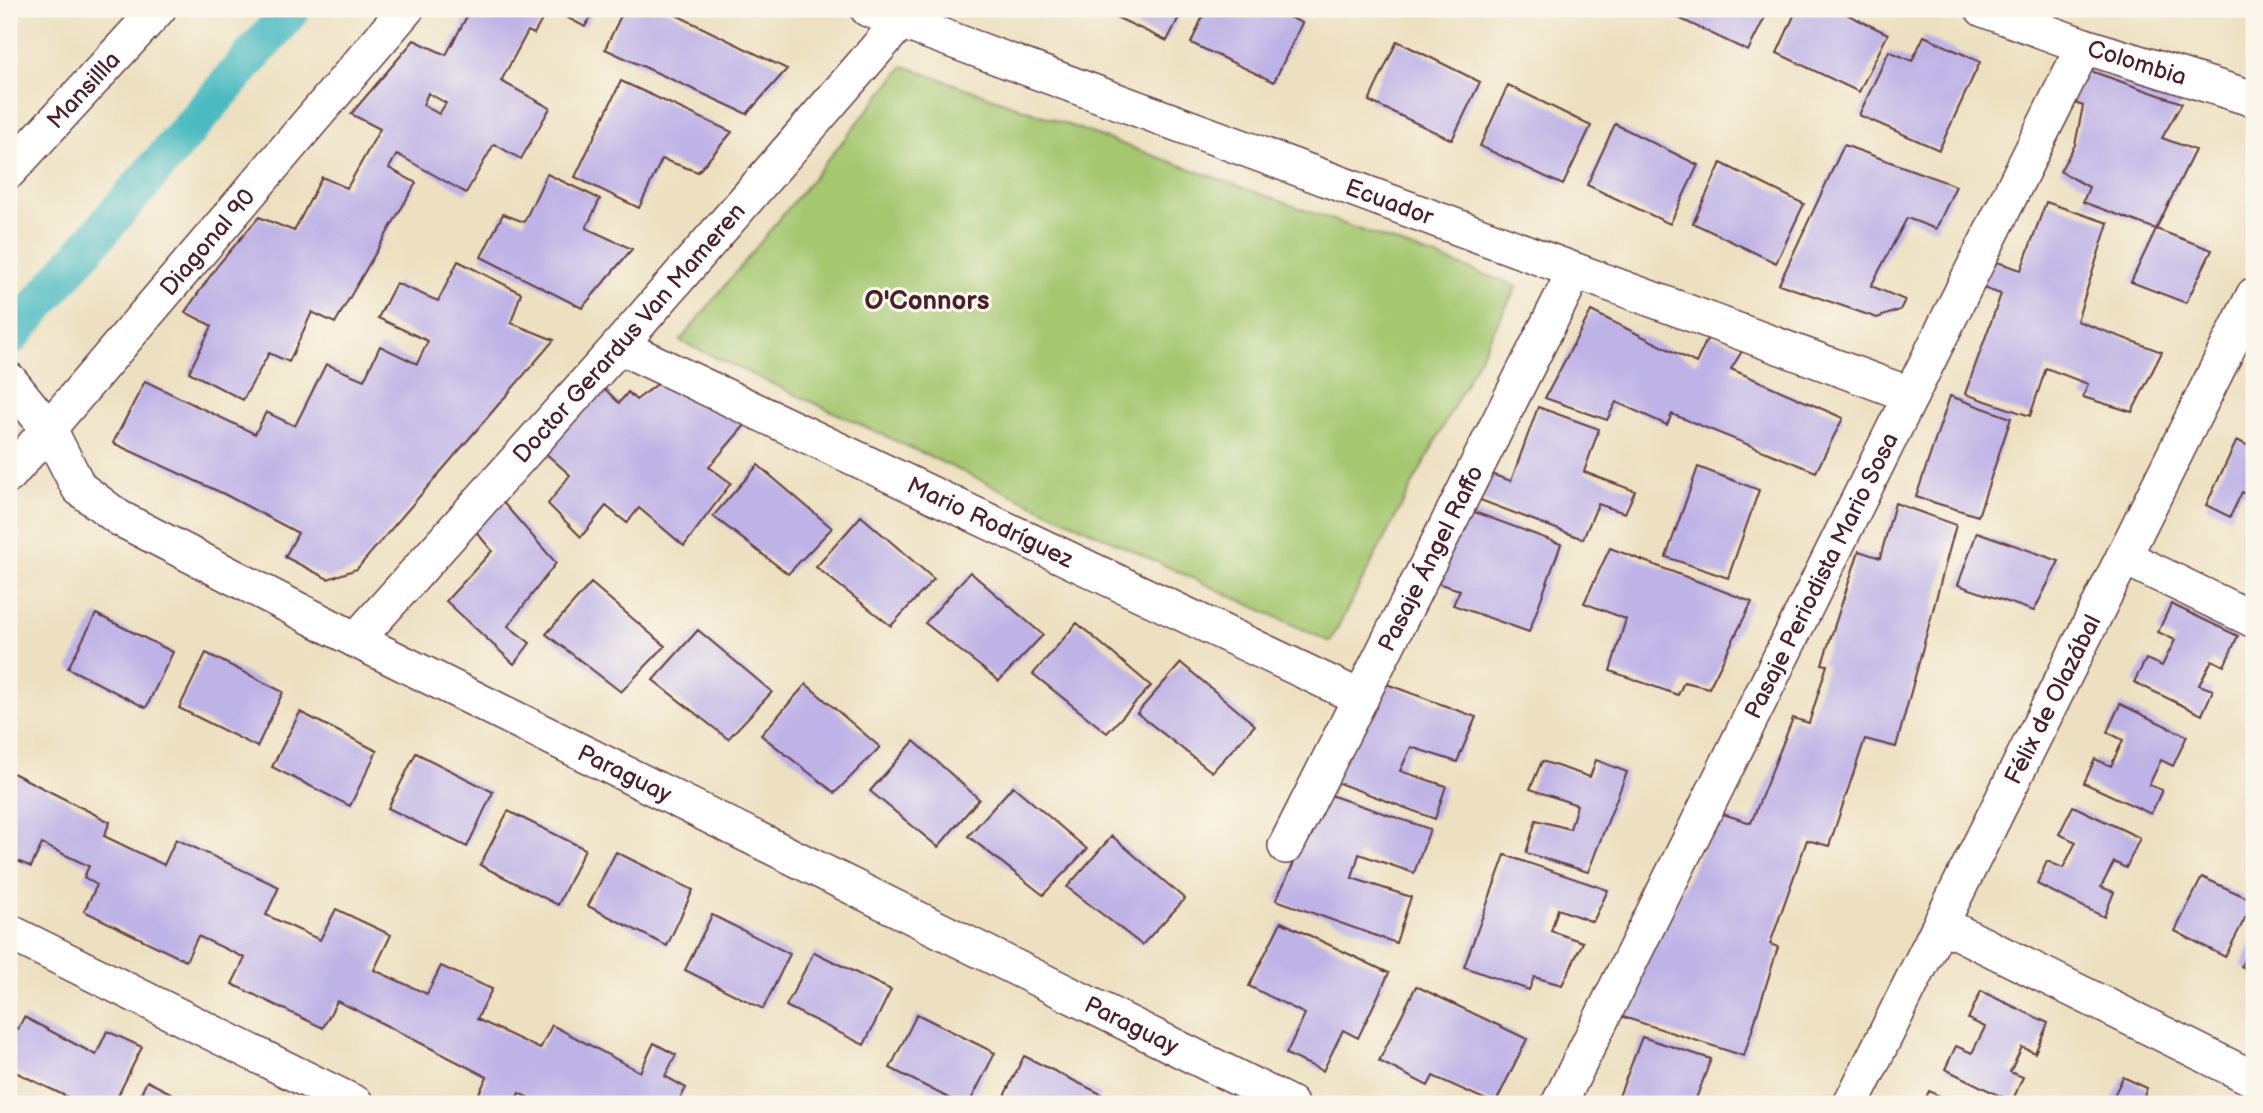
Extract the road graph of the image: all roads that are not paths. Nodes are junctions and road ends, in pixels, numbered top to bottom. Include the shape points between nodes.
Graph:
1 (158, 9) edge
2 (406, 9) edge
3 (868, 9) edge
4 (1983, 9) edge
5 (900, 22) junction
6 (2084, 46) junction
7 (2254, 99) edge
8 (9, 171) edge
9 (1575, 271) junction
10 (2254, 295) edge
11 (620, 346) junction
12 (14, 385) edge
13 (1911, 395) junction
14 (50, 431) junction
15 (9, 475) edge
16 (2124, 557) junction
17 (2254, 620) edge
18 (356, 640) junction
19 (1361, 698) junction
20 (1286, 846) dead end
21 (1941, 924) junction
22 (9, 932) edge
23 (2254, 1079) edge
24 (356, 1104) edge
25 (1290, 1104) edge
26 (1559, 1104) edge
27 (1852, 1104) edge

1 - 8 street, Mansillla
2 - 14 street, Diagonal 90
3 - 5 street, Ecuador
4 - 6 street, Colombia
5 - 9 street, Ecuador
5 - 11 street, Doctor Gerardus Van Mameren
6 - 7 street, Colombia
6 - 13 street, Pasaje Periodista Mario Sosa
9 - 13 street, Ecuador
9 - 19 street, Pasaje Ángel Raffo
10 - 16 street, Félix de Olazábal
11 - 18 street, Doctor Gerardus Van Mameren
11 - 19 street, Mario Rodríguez
12 - 14 street, Paraguay
13 - 26 street, Pasaje Periodista Mario Sosa
14 - 15 street, Diagonal 90
14 - 18 street, Paraguay via 79,488 119,518
16 - 17 street
16 - 21 street, Félix de Olazábal
18 - 25 street, Paraguay
19 - 20 street, Pasaje Ángel Raffo
21 - 23 street
21 - 27 street, Félix de Olazábal
22 - 24 street

